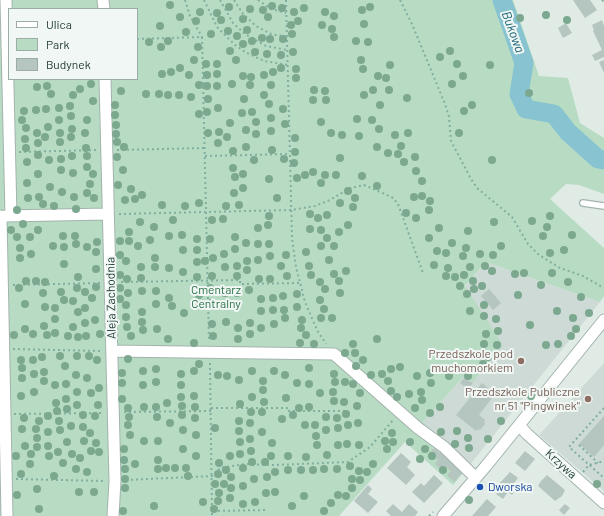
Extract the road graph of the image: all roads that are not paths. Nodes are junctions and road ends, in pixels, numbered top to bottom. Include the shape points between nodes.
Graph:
1 (6, 0) edge
2 (105, 80) edge
3 (583, 203) dead end
4 (604, 206) edge
5 (108, 214) junction
6 (4, 216) edge
7 (604, 320) edge
8 (112, 351) junction
9 (519, 425) junction
10 (476, 478) junction
11 (604, 503) edge
12 (7, 516) edge
13 (113, 516) edge
14 (443, 516) edge

1 - 6 street
2 - 5 street, Aleja Zachodnia
3 - 4 lane
5 - 6 street
5 - 8 street, Aleja Zachodnia
6 - 12 street via 2,285
7 - 9 street
8 - 10 street via 334,354 444,447
8 - 13 street, Aleja Zachodnia via 115,491
9 - 10 street
9 - 11 street, Krzywa
10 - 14 street

